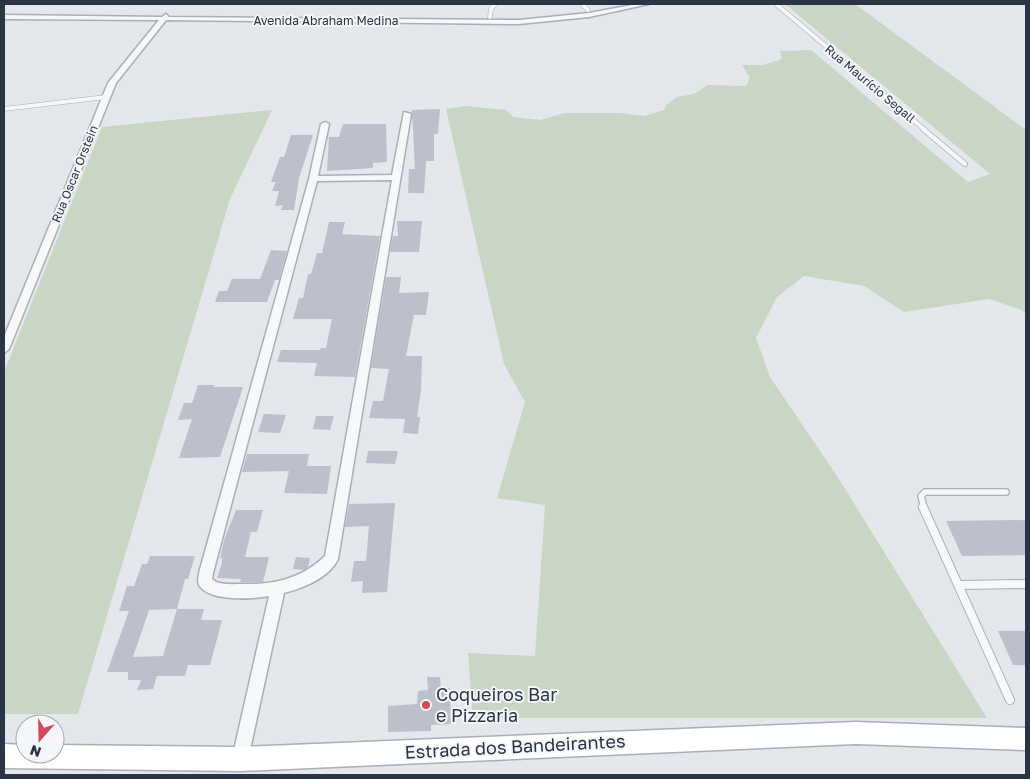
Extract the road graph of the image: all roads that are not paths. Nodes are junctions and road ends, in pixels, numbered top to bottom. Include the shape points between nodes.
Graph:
1 (495, 4) edge
2 (582, 4) edge
3 (621, 4) edge
4 (646, 4) edge
5 (776, 4) edge
6 (4, 10) edge
7 (588, 10) junction
8 (4, 16) edge
9 (166, 16) junction
10 (490, 17) junction
11 (427, 19) junction
12 (106, 97) junction
13 (4, 109) edge
14 (407, 114) dead end
15 (325, 124) dead end
16 (964, 164) dead end
17 (395, 177) junction
18 (313, 179) junction
19 (4, 349) edge
20 (1006, 492) dead end
21 (1026, 584) edge
22 (959, 585) junction
23 (278, 588) junction
24 (1010, 700) dead end
25 (1026, 739) edge
26 (4, 756) edge
27 (240, 759) junction

1 - 10 lane
2 - 7 lane
3 - 7 street, Avenida Abraham Medina
4 - 11 street, Avenida Abraham Medina via 606,13 543,20
5 - 16 lane, Rua Maurício Segall
6 - 9 street, Avenida Abraham Medina
7 - 10 street, Avenida Abraham Medina
8 - 9 street, Avenida Abraham Medina
9 - 11 street, Avenida Abraham Medina
9 - 12 street, Rua Oscar Orstein via 120,71
10 - 11 street, Avenida Abraham Medina
12 - 13 lane
12 - 19 street, Rua Oscar Orstein
14 - 17 street
15 - 18 street
17 - 18 street
17 - 23 street via 331,559 312,577
18 - 23 street via 205,582 218,590
20 - 22 lane via 925,492 921,496
21 - 22 lane
22 - 24 lane
23 - 27 street
25 - 27 main road, Estrada dos Bandeirantes via 856,733
26 - 27 main road, Estrada dos Bandeirantes

